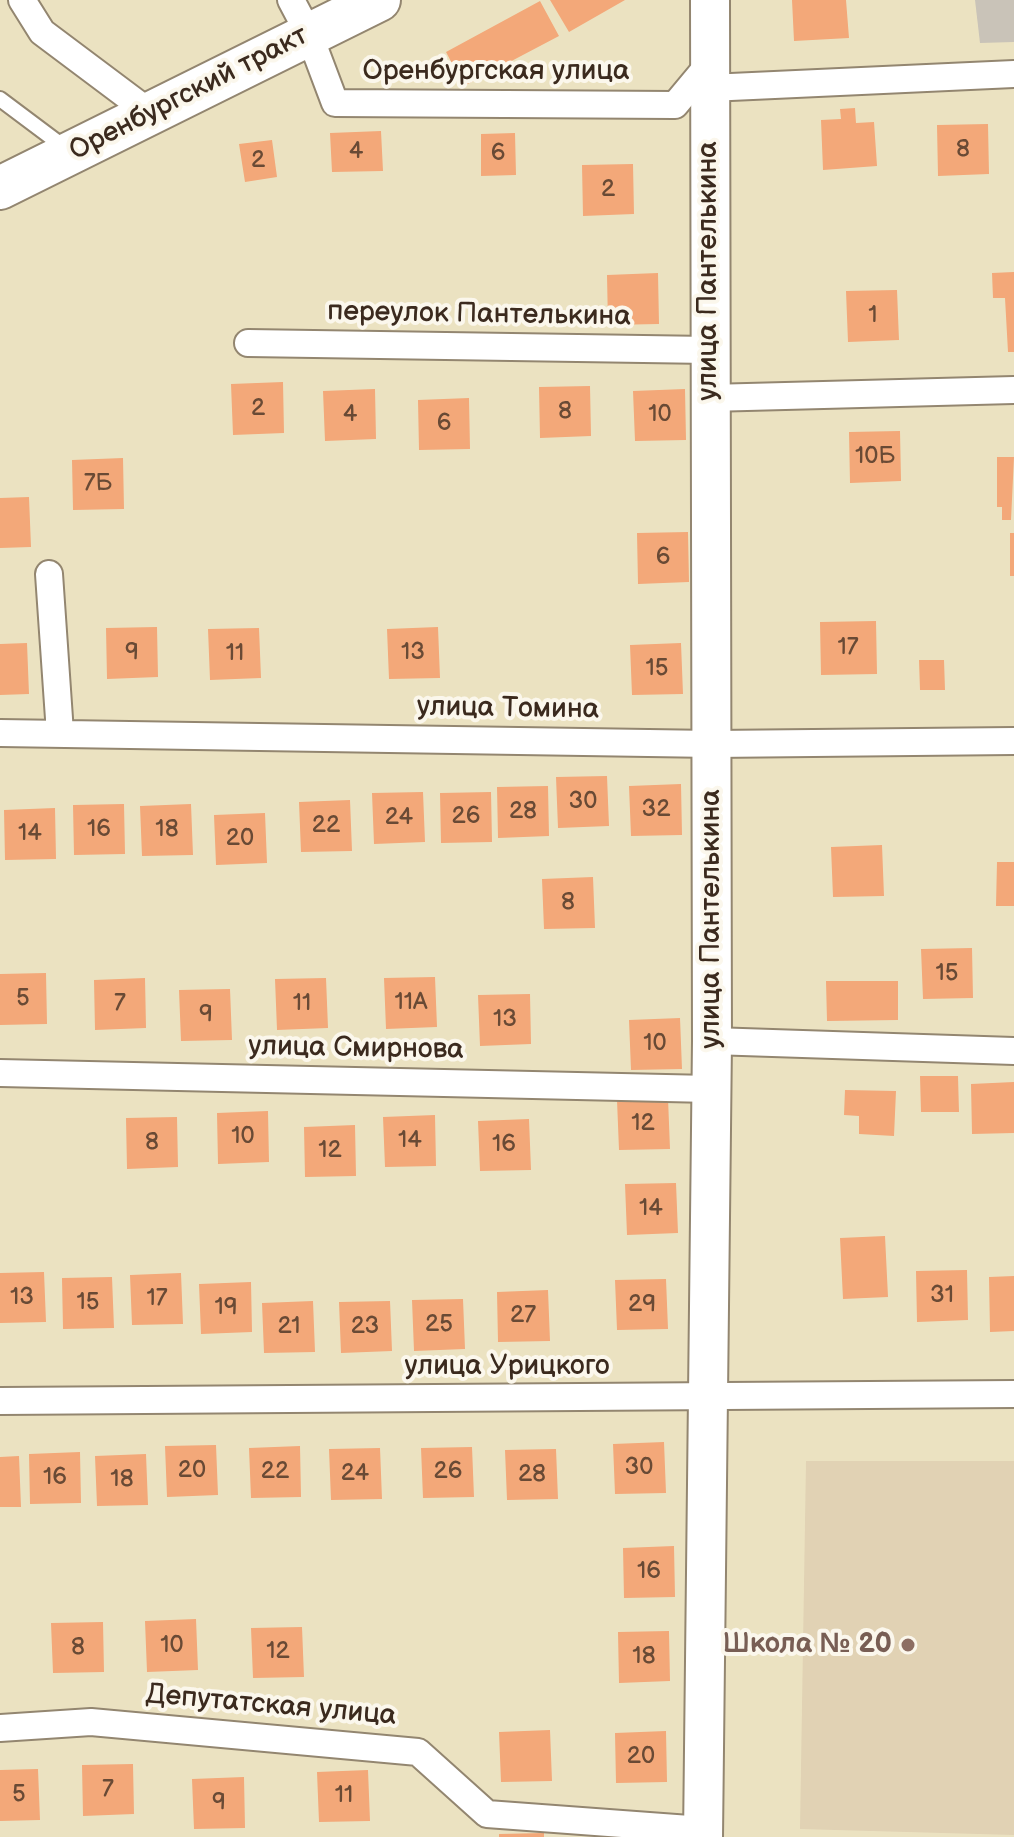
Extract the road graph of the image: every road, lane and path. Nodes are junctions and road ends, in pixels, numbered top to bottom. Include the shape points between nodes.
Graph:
1 (22, 0) edge
2 (379, 0) edge
3 (710, 0) edge
4 (300, 17) edge
5 (1014, 74) edge
6 (710, 76) junction
7 (0, 99) edge
8 (150, 113) junction
9 (71, 153) junction
10 (0, 188) edge
11 (248, 343) dead end
12 (709, 350) junction
13 (1014, 390) edge
14 (709, 398) junction
15 (49, 574) dead end
16 (0, 733) edge
17 (60, 733) junction
18 (1014, 741) edge
19 (713, 744) junction
20 (712, 1041) junction
21 (1014, 1051) edge
22 (0, 1073) edge
23 (710, 1089) junction
24 (1014, 1394) edge
25 (708, 1399) junction
26 (0, 1401) edge
27 (0, 1728) edge
28 (703, 1833) edge

1 - 8 street via 42,32
2 - 4 main road, Оренбургский тракт
3 - 6 main road, улица Пантелькина
4 - 6 street, Оренбургская улица via 335,103 675,105
4 - 8 main road, Оренбургский тракт
5 - 6 street
6 - 12 main road, улица Пантелькина
7 - 9 lane
8 - 9 main road, Оренбургский тракт
9 - 10 main road, Оренбургский тракт
11 - 12 street, переулок Пантелькина
12 - 14 main road, улица Пантелькина
13 - 14 street
14 - 19 main road, улица Пантелькина
15 - 17 street
16 - 17 street, улица Томина
17 - 19 street, улица Томина
18 - 19 street, улица Томина
19 - 20 main road, улица Пантелькина
20 - 21 street
20 - 23 main road, улица Пантелькина
22 - 23 street, улица Смирнова
23 - 25 main road, улица Пантелькина
24 - 25 street, улица Урицкого
25 - 26 street, улица Урицкого
25 - 28 main road, улица Пантелькина
27 - 28 street, Депутатская улица via 91,1722 418,1752 487,1814

